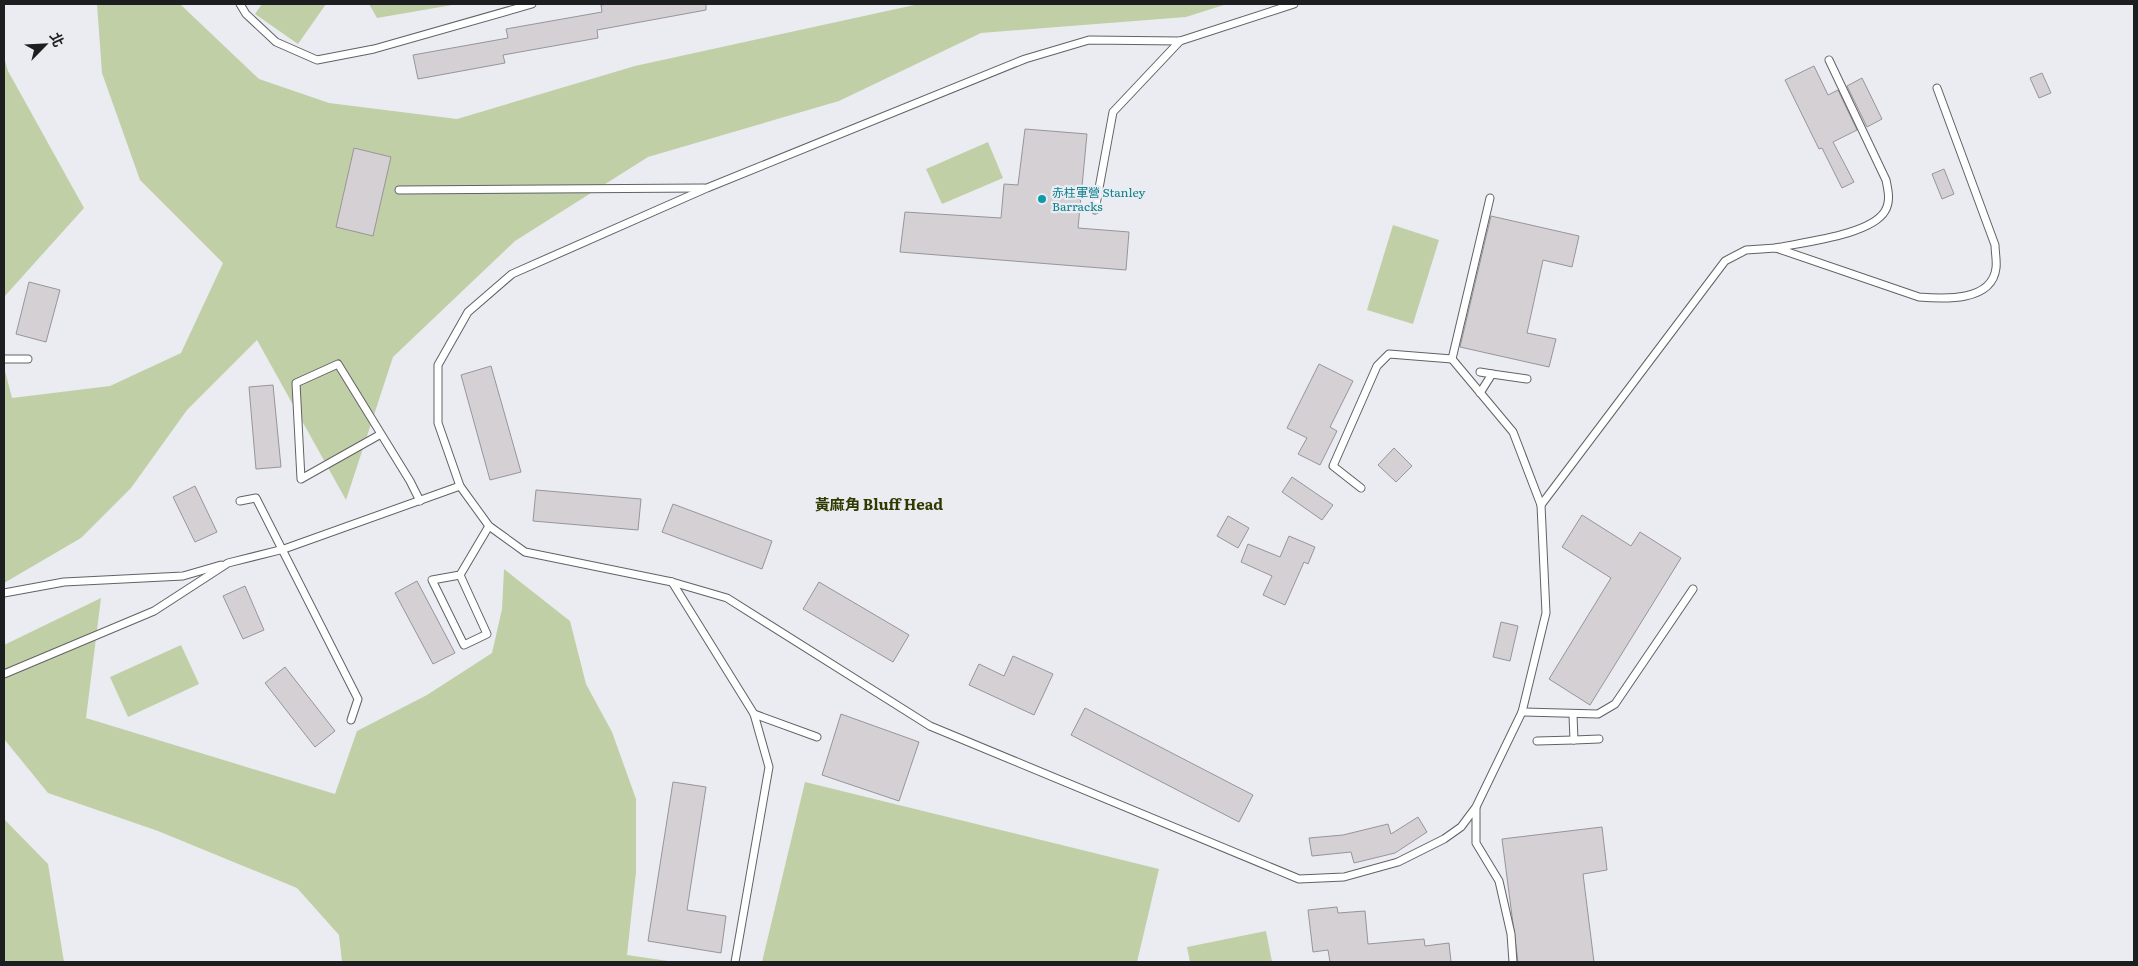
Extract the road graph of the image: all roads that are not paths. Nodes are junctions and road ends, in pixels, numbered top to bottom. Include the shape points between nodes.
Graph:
1 (240, 4) edge
2 (532, 4) edge
3 (1294, 4) edge
4 (1180, 41) junction
5 (1829, 60) dead end
6 (1936, 88) dead end
7 (707, 188) junction
8 (399, 190) dead end
9 (1490, 198) dead end
10 (1095, 210) dead end
11 (1776, 248) junction
12 (4, 359) edge
13 (28, 359) dead end
14 (1452, 359) junction
15 (1480, 372) dead end
16 (1492, 374) junction
17 (1527, 379) dead end
18 (1480, 394) junction
19 (381, 434) junction
20 (460, 486) junction
21 (1361, 488) dead end
22 (240, 501) dead end
23 (420, 501) junction
24 (1541, 505) junction
25 (489, 526) junction
26 (284, 549) junction
27 (228, 563) junction
28 (460, 574) junction
29 (672, 582) junction
30 (1693, 590) dead end
31 (4, 593) edge
32 (4, 674) edge
33 (1522, 712) junction
34 (754, 714) junction
35 (1573, 715) junction
36 (351, 720) dead end
37 (817, 737) dead end
38 (1599, 739) dead end
39 (1574, 740) junction
40 (1537, 741) dead end
41 (1476, 807) junction
42 (734, 962) edge
43 (1513, 962) edge

1 - 2 lane via 246,14 276,42 317,60 374,49
3 - 4 lane
4 - 7 lane via 1089,40 1025,60
4 - 10 lane via 1113,112
5 - 11 lane via 1886,180 1889,198 1886,210 1877,221 1859,230
6 - 11 lane via 1995,245 1996,270 1985,288 1966,296 1944,299 1920,297
7 - 8 lane
7 - 20 lane via 512,274 468,312 438,366 438,423
9 - 14 lane
11 - 24 lane via 1746,250 1725,260
12 - 13 lane
14 - 18 lane
14 - 21 lane via 1389,354 1378,366 1333,466
15 - 16 lane
16 - 17 lane
16 - 18 lane
18 - 24 lane via 1513,432
19 - 19 lane via 338,364 296,383 301,478
19 - 23 lane
20 - 23 lane
20 - 25 lane
22 - 26 lane via 256,498
23 - 26 lane
24 - 33 lane via 1546,613
25 - 28 lane
25 - 29 lane via 525,552
26 - 27 lane
26 - 36 lane via 358,699
27 - 31 lane via 183,576 78,581
27 - 32 lane via 148,614
28 - 28 lane via 487,634 464,646 432,580
29 - 34 lane
29 - 41 lane via 726,598 930,726 1300,879 1344,877 1398,862 1444,839 1461,827
30 - 35 lane via 1615,704 1598,714
33 - 35 lane
33 - 41 lane
34 - 37 lane
34 - 42 lane via 768,767
35 - 39 lane
38 - 39 lane
39 - 40 lane
41 - 43 lane via 1476,843 1499,881 1511,934

